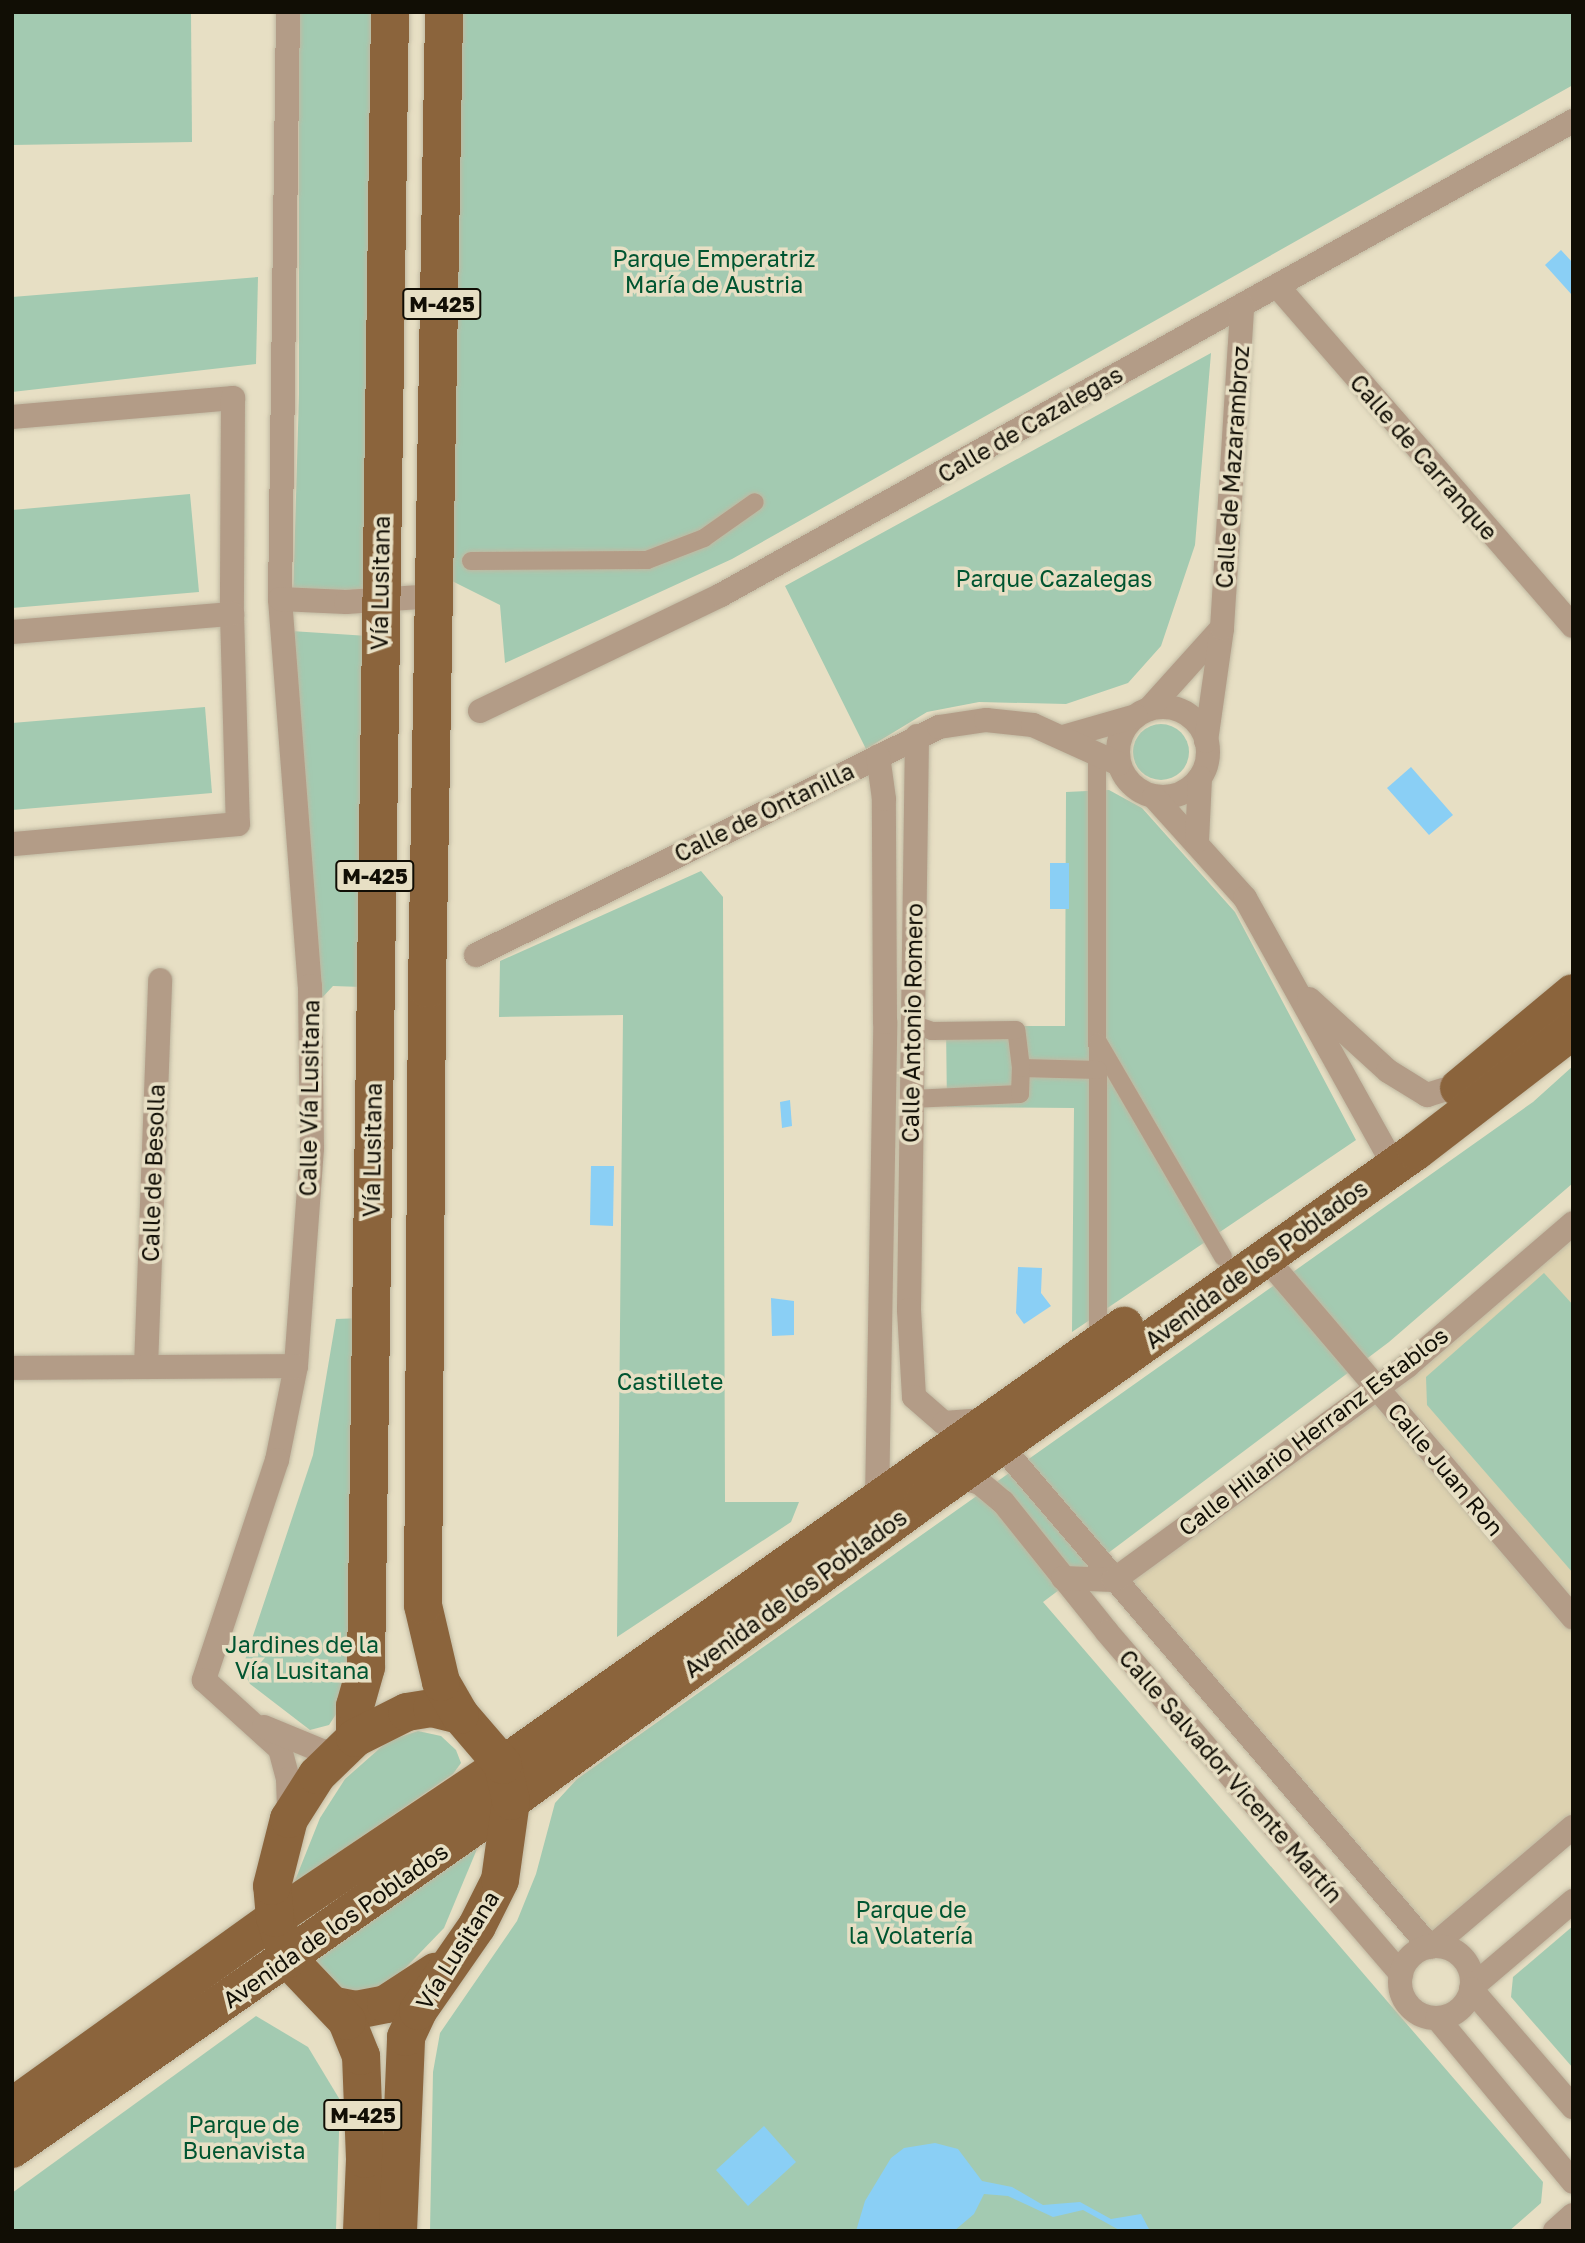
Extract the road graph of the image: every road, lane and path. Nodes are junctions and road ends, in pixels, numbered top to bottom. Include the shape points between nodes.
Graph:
1 (288, 12) edge
2 (390, 12) edge
3 (444, 12) edge
4 (1573, 121) edge
5 (1278, 287) junction
6 (1242, 306) junction
7 (12, 417) edge
8 (755, 502) dead end
9 (471, 561) dead end
10 (435, 596) junction
11 (379, 598) junction
12 (280, 599) junction
13 (232, 614) junction
14 (1573, 626) edge
15 (1222, 628) junction
16 (12, 632) edge
17 (480, 711) dead end
18 (1142, 712) junction
19 (917, 736) junction
20 (1063, 737) junction
21 (1206, 741) junction
22 (878, 756) junction
23 (1108, 760) junction
24 (1199, 778) junction
25 (1154, 797) junction
26 (1197, 841) junction
27 (12, 844) edge
28 (476, 955) dead end
29 (160, 980) dead end
30 (1297, 984) junction
31 (1573, 993) edge
32 (913, 1024) junction
33 (1573, 1030) edge
34 (1098, 1041) junction
35 (1021, 1068) junction
36 (1098, 1070) junction
37 (1464, 1084) junction
38 (912, 1099) junction
39 (1386, 1156) junction
40 (1573, 1223) edge
41 (1223, 1257) junction
42 (1265, 1257) junction
43 (1098, 1344) junction
44 (296, 1366) junction
45 (146, 1367) junction
46 (12, 1368) edge
47 (1377, 1388) junction
48 (914, 1397) junction
49 (879, 1399) junction
50 (997, 1433) junction
51 (960, 1459) junction
52 (877, 1501) junction
53 (1063, 1578) junction
54 (1114, 1580) junction
55 (1573, 1617) edge
56 (460, 1714) junction
57 (250, 1719) junction
58 (347, 1746) junction
59 (507, 1783) junction
60 (289, 1819) junction
61 (1573, 1827) edge
62 (1573, 1901) edge
63 (275, 1918) junction
64 (1431, 1946) junction
65 (456, 1955) junction
66 (288, 1959) junction
67 (1401, 1973) junction
68 (1472, 1988) junction
69 (335, 2006) junction
70 (1437, 2018) junction
71 (12, 2107) edge
72 (1573, 2107) edge
73 (12, 2149) edge
74 (1573, 2182) edge
75 (1573, 2215) edge
76 (362, 2231) edge
77 (398, 2231) edge
78 (1555, 2231) edge

1 - 12 street
2 - 11 main road, Vía Lusitana / M-425
3 - 10 main road, M-425
4 - 5 street, Calle de Cazalegas
5 - 6 street, Calle de Cazalegas
5 - 14 street, Calle de Carranque
6 - 15 street, Calle de Mazarambroz
6 - 17 street, Calle de Cazalegas via 721,595
7 - 13 street via 233,398
8 - 9 street via 704,538 647,560
10 - 11 street
10 - 56 main road, M-425 via 423,1605 441,1682
11 - 12 street via 346,602
11 - 58 main road, Vía Lusitana / M-425 via 366,1667
12 - 44 street, Calle Vía Lusitana via 310,985 312,1148
13 - 16 street
13 - 27 street via 238,824
15 - 18 street
15 - 21 street, Calle de Mazarambroz
18 - 20 street
18 - 21 street via 1164,707 1185,713 1201,727
18 - 23 street via 1120,737
19 - 20 street, Calle de Ontanilla via 939,727 986,720 1033,725
19 - 22 street, Calle de Ontanilla
19 - 32 street, Calle Antonio Romero
20 - 23 street, Calle de Ontanilla
21 - 24 street via 1208,754
22 - 28 street, Calle de Ontanilla
22 - 49 street, Calle Antonio Romero via 885,864
23 - 25 street via 1132,785
23 - 34 street
24 - 25 street via 1179,794
24 - 26 street
25 - 26 street
26 - 30 street via 1245,898
29 - 45 street, Calle de Besolla
30 - 37 street via 1329,1022 1388,1072 1427,1095
30 - 39 street via 1314,1028
31 - 37 main road, Avenida de los Poblados
32 - 35 street via 932,1031 1016,1030
32 - 38 street, Calle Antonio Romero
33 - 39 main road, Avenida de los Poblados
34 - 36 street
34 - 41 street
35 - 36 street
35 - 38 street via 1020,1094
36 - 43 street
37 - 39 main road, Avenida de los Poblados
38 - 48 street, Calle Antonio Romero via 909,1310
39 - 41 main road, Avenida de los Poblados
39 - 42 main road, Avenida de los Poblados
40 - 47 street, Calle Hilario Herranz Establos
41 - 43 main road, Avenida de los Poblados
42 - 47 street, Calle Juan Ron
42 - 50 main road, Avenida de los Poblados
43 - 50 main road, Avenida de los Poblados
44 - 45 street
44 - 57 street, Calle Vía Lusitana via 277,1460 204,1679
45 - 46 street
47 - 54 street, Calle Hilario Herranz Establos
47 - 55 street, Calle Juan Ron
48 - 49 street
48 - 50 street via 944,1423
49 - 52 street, Calle Antonio Romero
50 - 51 main road, Avenida de los Poblados
50 - 54 street, Calle Salvador Vicente Martín
51 - 52 main road, Avenida de los Poblados
51 - 53 street, Calle Salvador Vicente Martín
51 - 59 main road, Avenida de los Poblados
52 - 59 main road, Avenida de los Poblados
53 - 54 street
53 - 67 street, Calle Salvador Vicente Martín
54 - 64 street, Calle Salvador Vicente Martín
56 - 58 main road via 432,1708 407,1712
56 - 59 main road, M-425
57 - 58 street, Calle Vía Lusitana via 304,1745
57 - 60 street, Calle Vía Lusitana via 279,1749 288,1779
58 - 60 main road via 317,1775
59 - 63 main road, Avenida de los Poblados
59 - 65 main road, Vía Lusitana via 500,1881
59 - 66 main road, Avenida de los Poblados
60 - 63 main road via 272,1886
61 - 64 street
62 - 68 street
63 - 66 main road
63 - 71 main road, Avenida de los Poblados
64 - 67 street via 1413,1955
64 - 68 street via 1444,1947 1463,1958
65 - 69 main road via 386,2004 356,2010
65 - 77 main road, Vía Lusitana / M-425 via 406,2037
66 - 69 main road, M-425 via 306,1982
66 - 73 main road, Avenida de los Poblados
67 - 70 street via 1408,2004
68 - 70 street via 1459,2009
68 - 72 street
69 - 76 main road, M-425 via 355,2035 361,2056
70 - 74 street
75 - 78 street

